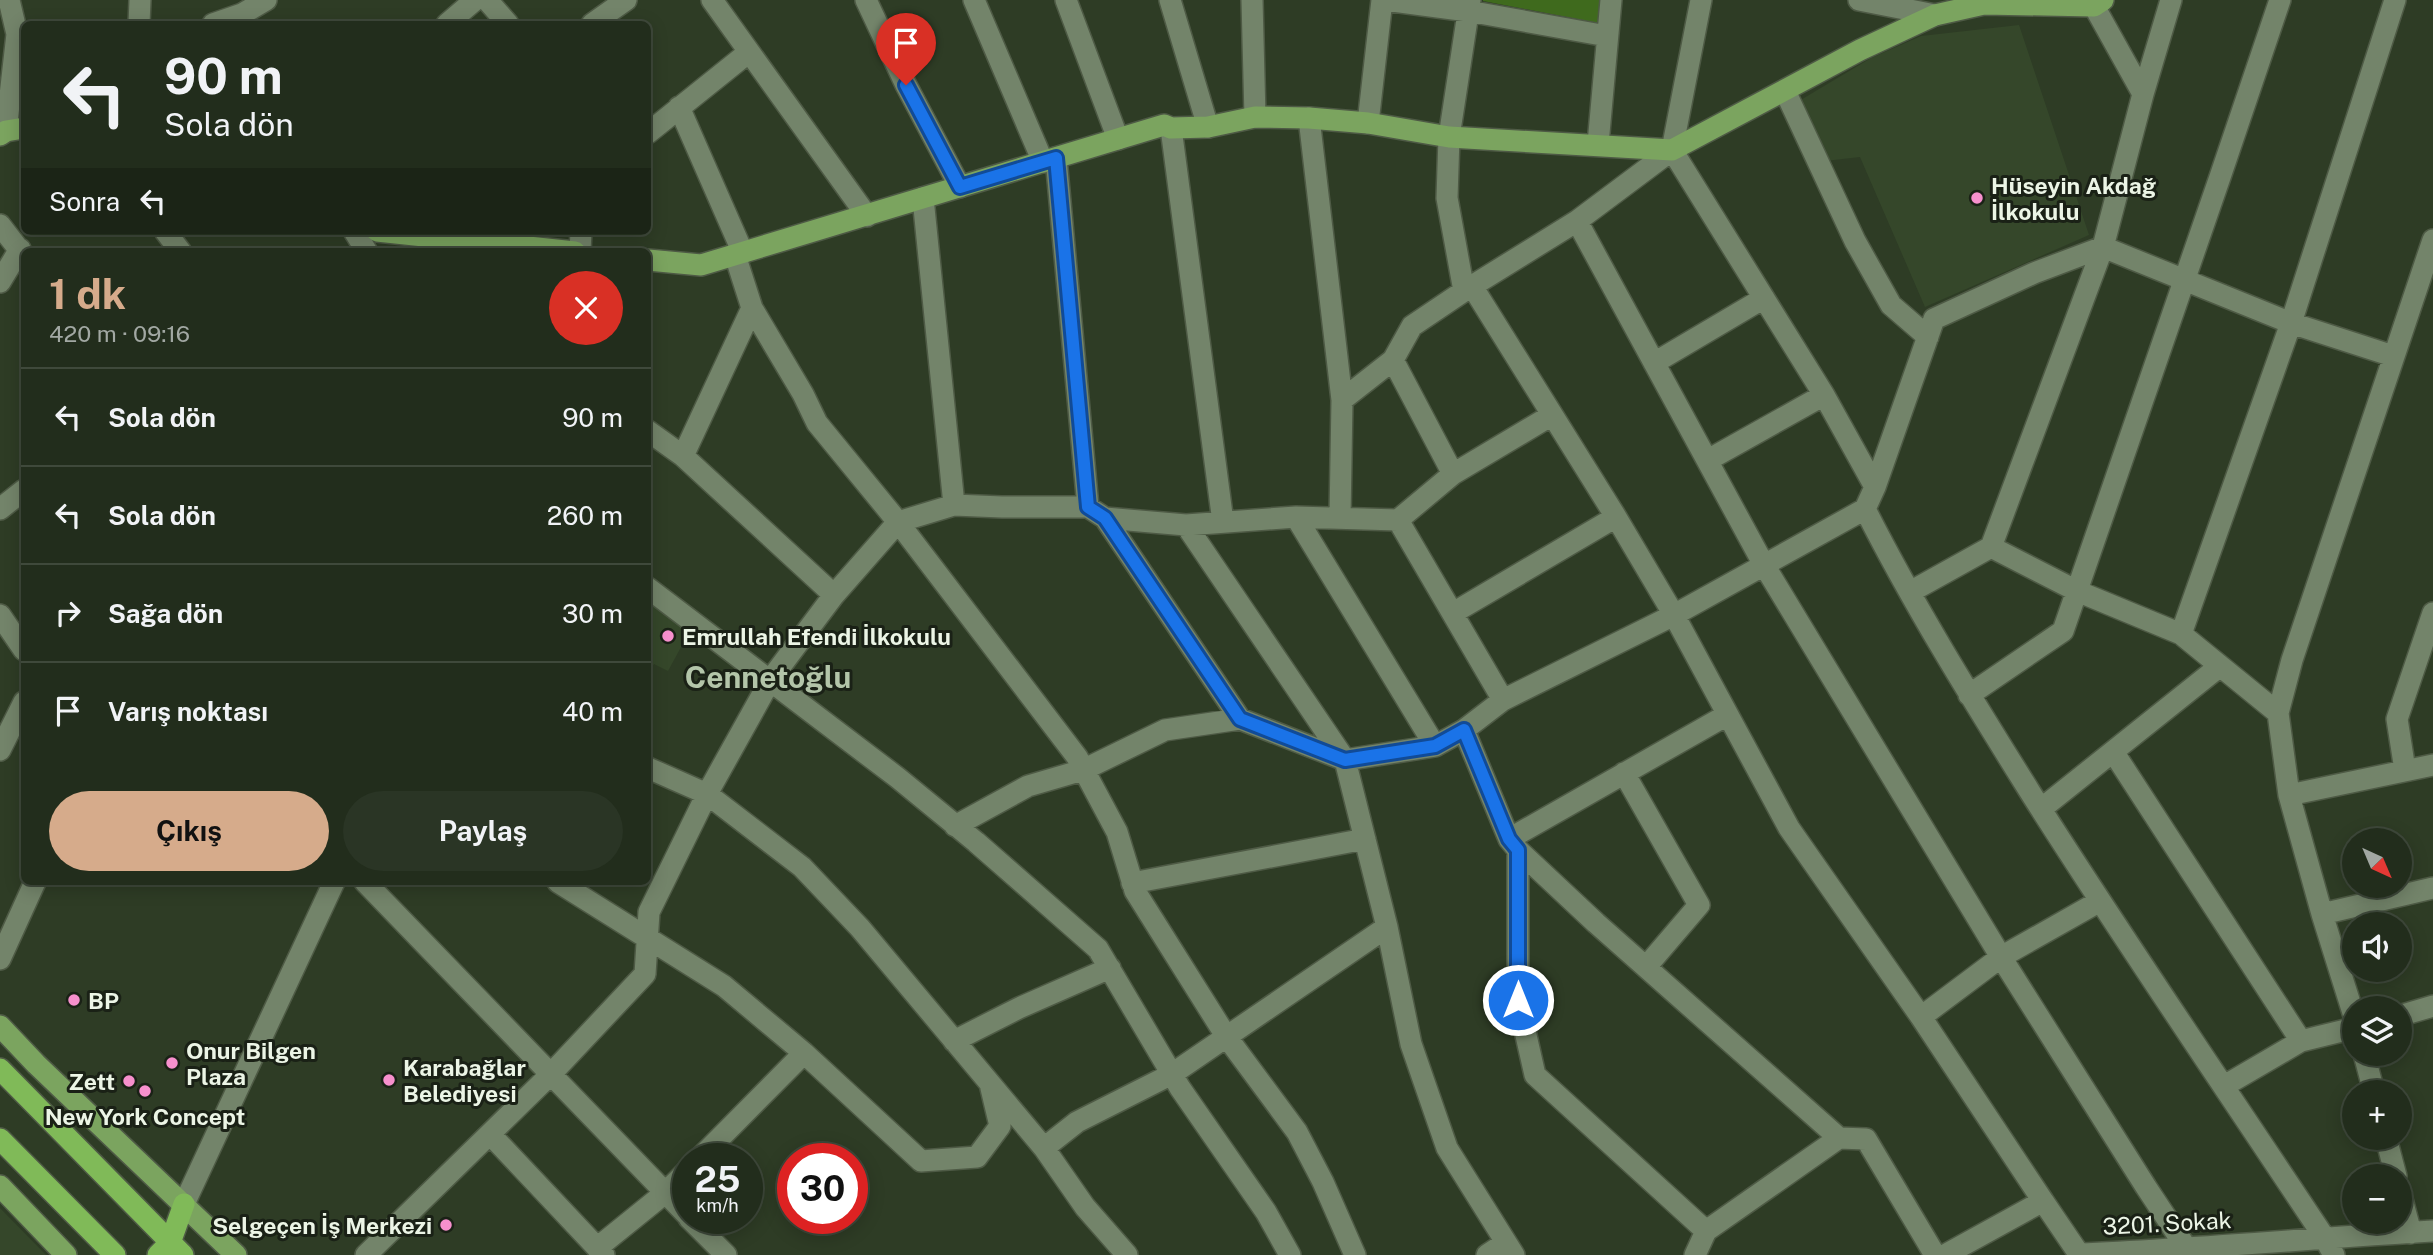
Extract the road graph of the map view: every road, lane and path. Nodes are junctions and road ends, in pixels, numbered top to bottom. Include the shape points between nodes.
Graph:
1 (9, 0) edge
2 (140, 0) edge
3 (266, 0) edge
4 (626, 0) edge
5 (712, 0) edge
6 (866, 0) edge
7 (974, 0) edge
8 (1066, 0) edge
9 (1170, 0) edge
10 (1252, 0) edge
11 (1383, 0) edge
12 (1611, 0) edge
13 (1701, 0) edge
14 (1859, 0) edge
15 (2171, 0) edge
16 (2280, 0) edge
17 (2395, 0) edge
18 (486, 1) edge
19 (1984, 2) edge
20 (2098, 3) edge
21 (1469, 6) edge
22 (1935, 15) junction
23 (139, 21) edge
24 (222, 21) edge
25 (452, 21) edge
26 (505, 21) edge
27 (596, 21) edge
28 (8, 32) edge
29 (1607, 36) junction
30 (749, 52) junction
31 (1785, 91) junction
32 (2143, 94) junction
33 (679, 107) junction
34 (1255, 117) junction
35 (1309, 118) junction
36 (1368, 123) junction
37 (1208, 127) junction
38 (1171, 128) junction
39 (10, 131) edge
40 (651, 131) edge
41 (1449, 138) junction
42 (1118, 139) junction
43 (1598, 144) junction
44 (1672, 150) junction
45 (1049, 160) junction
46 (960, 187) junction
47 (923, 198) junction
48 (867, 216) junction
49 (1577, 221) junction
50 (0, 225) edge
51 (433, 235) edge
52 (2433, 240) edge
53 (2103, 247) junction
54 (544, 248) edge
55 (21, 252) edge
56 (21, 254) edge
57 (739, 254) junction
58 (651, 260) edge
59 (2184, 279) junction
60 (0, 282) edge
61 (1468, 288) junction
62 (1764, 298) junction
63 (752, 308) junction
64 (2291, 323) junction
65 (1928, 337) junction
66 (2393, 356) junction
67 (1393, 360) junction
68 (1654, 363) junction
69 (1824, 396) junction
70 (1342, 400) junction
71 (1552, 415) junction
72 (651, 435) edge
73 (683, 456) junction
74 (1708, 460) junction
75 (1452, 474) junction
76 (1875, 487) junction
77 (21, 492) edge
78 (954, 505) junction
79 (0, 509) edge
80 (1865, 509) junction
81 (1097, 512) junction
82 (1296, 517) junction
83 (1616, 517) junction
84 (1340, 518) junction
85 (1398, 520) junction
86 (898, 522) junction
87 (1223, 522) junction
88 (1186, 525) junction
89 (1991, 547) junction
90 (1764, 565) junction
91 (651, 590) edge
92 (2077, 591) junction
93 (1910, 592) junction
94 (834, 595) junction
95 (1452, 612) junction
96 (2433, 613) edge
97 (0, 615) edge
98 (1674, 615) junction
99 (2181, 634) junction
100 (21, 646) edge
101 (2427, 647) edge
102 (2220, 666) junction
103 (771, 679) junction
104 (1969, 695) junction
105 (1503, 700) junction
106 (21, 708) edge
107 (2278, 713) junction
108 (1727, 715) junction
109 (1240, 719) junction
110 (1464, 730) junction
111 (1435, 746) junction
112 (0, 750) edge
113 (2114, 753) junction
114 (1345, 760) junction
115 (2433, 765) edge
116 (651, 769) edge
117 (1083, 770) junction
118 (2405, 770) junction
119 (1624, 773) junction
120 (706, 794) junction
121 (2290, 795) junction
122 (2041, 809) junction
123 (955, 825) junction
124 (1365, 839) junction
125 (1513, 845) junction
126 (1132, 883) junction
127 (34, 885) edge
128 (333, 885) edge
129 (368, 885) edge
130 (563, 885) edge
131 (2433, 888) edge
132 (2100, 901) junction
133 (2322, 914) junction
134 (1387, 927) junction
135 (648, 939) junction
136 (2001, 957) junction
137 (0, 959) edge
138 (1646, 967) junction
139 (1110, 968) junction
140 (2348, 996) edge
141 (2433, 1006) edge
142 (2412, 1012) edge
143 (1921, 1017) junction
144 (0, 1026) edge
145 (2342, 1031) edge
146 (1226, 1036) junction
147 (954, 1041) junction
148 (2301, 1041) junction
149 (804, 1053) junction
150 (0, 1069) edge
151 (1172, 1074) junction
152 (550, 1075) junction
153 (990, 1085) junction
154 (2224, 1086) junction
155 (490, 1134) junction
156 (1839, 1138) junction
157 (0, 1139) edge
158 (714, 1143) edge
159 (1044, 1148) junction
160 (0, 1186) edge
161 (672, 1186) edge
162 (665, 1193) junction
163 (672, 1200) edge
164 (2043, 1201) junction
165 (184, 1204) junction
166 (1706, 1231) junction
167 (2433, 1231) edge
168 (2412, 1233) edge
169 (706, 1234) edge
170 (2405, 1234) edge
171 (2329, 1246) edge
172 (1510, 1249) edge
173 (170, 1251) edge
174 (601, 1252) edge
175 (2190, 1252) edge
176 (66, 1255) edge
177 (115, 1255) edge
178 (236, 1255) edge
179 (366, 1255) edge
180 (726, 1255) edge
181 (1127, 1255) edge
182 (1290, 1255) edge
183 (1355, 1255) edge
184 (1487, 1255) edge
185 (1695, 1255) edge
186 (1935, 1255) edge
187 (1945, 1255) edge
188 (2079, 1255) edge

1 - 28 street
2 - 23 street
3 - 24 street
4 - 27 street
5 - 30 street
6 - 46 street
7 - 45 street
8 - 42 street
9 - 37 street
10 - 34 street
11 - 21 street
11 - 36 street
12 - 29 street
13 - 44 street
14 - 22 street
15 - 32 street
16 - 59 street
17 - 64 street
18 - 25 street
18 - 26 street
19 - 20 main road
19 - 22 main road
20 - 32 street
21 - 29 street
21 - 41 street
22 - 31 main road
28 - 39 street
29 - 43 street
30 - 33 street
30 - 48 street
31 - 44 main road
31 - 65 street via 1855,241 1891,305
32 - 53 street
33 - 40 street
33 - 57 street
34 - 35 main road
34 - 37 main road
35 - 36 main road
35 - 70 street
36 - 41 main road
37 - 38 main road
38 - 42 main road via 1164,125
38 - 87 street
41 - 43 main road
41 - 61 street via 1447,198
42 - 45 main road
43 - 44 main road
44 - 49 street
44 - 62 street
45 - 46 main road
45 - 81 street
46 - 47 main road
47 - 48 main road
47 - 78 street
48 - 57 main road
49 - 61 street
49 - 68 street
50 - 55 street
51 - 54 main road
52 - 66 street
53 - 59 street
53 - 65 street via 1934,319
53 - 89 street
56 - 60 street
57 - 58 main road via 701,265
57 - 63 street
59 - 64 street
59 - 92 street
61 - 67 street via 1412,326
61 - 71 street, 3201. Sokak
62 - 68 street
62 - 69 street
63 - 73 street
63 - 86 street via 817,423
64 - 66 street
64 - 99 street
65 - 76 street
66 - 107 street
67 - 70 street
67 - 75 street
68 - 74 street
69 - 74 street
69 - 76 street
70 - 84 street
71 - 75 street
71 - 83 street, 3201. Sokak
72 - 73 street
73 - 94 street
74 - 90 street
75 - 85 street
76 - 80 street
77 - 79 street
78 - 81 street
78 - 86 street
80 - 90 street
80 - 93 street
81 - 88 street
81 - 109 street
82 - 84 street
82 - 87 street
82 - 111 street
83 - 95 street
83 - 98 street, 3201. Sokak
84 - 85 street
85 - 95 street
86 - 94 street
86 - 117 street
87 - 88 street
88 - 114 street
89 - 92 street
89 - 93 street
90 - 98 street
90 - 136 street
91 - 103 street
92 - 99 street
92 - 104 street via 2063,631
93 - 104 street
94 - 103 street
95 - 105 street
96 - 101 street
97 - 100 street
98 - 105 street
98 - 108 street, 3201. Sokak
99 - 102 street
101 - 118 street via 2396,719
102 - 107 street
102 - 113 street
103 - 120 street
103 - 123 street
104 - 122 street
105 - 110 street
106 - 112 street
107 - 121 street
108 - 119 street
108 - 143 street, 3201. Sokak via 1789,828
109 - 114 street
109 - 117 street via 1164,730
110 - 111 street
110 - 125 street
111 - 114 street
113 - 122 street
113 - 148 street
114 - 124 street
115 - 118 street
116 - 120 street
117 - 123 street via 1028,786
117 - 126 street via 1116,832
118 - 121 street
119 - 125 street
119 - 138 street via 1699,905
120 - 135 street via 649,912
120 - 147 street via 802,867 860,928
121 - 133 street
122 - 132 street
123 - 139 street via 1098,949
124 - 126 street
124 - 134 street
125 - 138 street
125 - 166 street via 1518,1000 1535,1075
126 - 146 street
127 - 137 street
128 - 165 street
129 - 152 street
130 - 135 street
131 - 133 street
132 - 136 street
132 - 154 street
133 - 140 street
134 - 146 street
134 - 172 street via 1411,1044 1447,1148
135 - 149 street via 724,986
135 - 152 street via 645,974
136 - 143 street
136 - 175 street
138 - 156 street
139 - 147 street
139 - 151 street
141 - 142 street
143 - 164 street, 3201. Sokak
144 - 165 main road
145 - 148 street
146 - 151 street
146 - 183 street via 1297,1132
147 - 153 street
148 - 154 street
149 - 153 street via 921,1161 977,1157 1000,1126
149 - 158 street
150 - 173 highway
151 - 159 street via 1077,1122
151 - 182 street
152 - 155 street
152 - 162 street
153 - 159 street
154 - 171 street
155 - 174 street
155 - 179 street
156 - 166 street
156 - 186 street via 1866,1139
157 - 177 highway
159 - 181 street via 1085,1208
160 - 176 main road
161 - 162 street
162 - 163 street
162 - 174 street
164 - 187 street
164 - 188 street, 3201. Sokak
165 - 173 highway
165 - 178 main road
166 - 185 street
167 - 168 street, 3201. Sokak
169 - 180 street
170 - 171 street, 3201. Sokak
171 - 175 street, 3201. Sokak
172 - 184 street
175 - 188 street, 3201. Sokak

